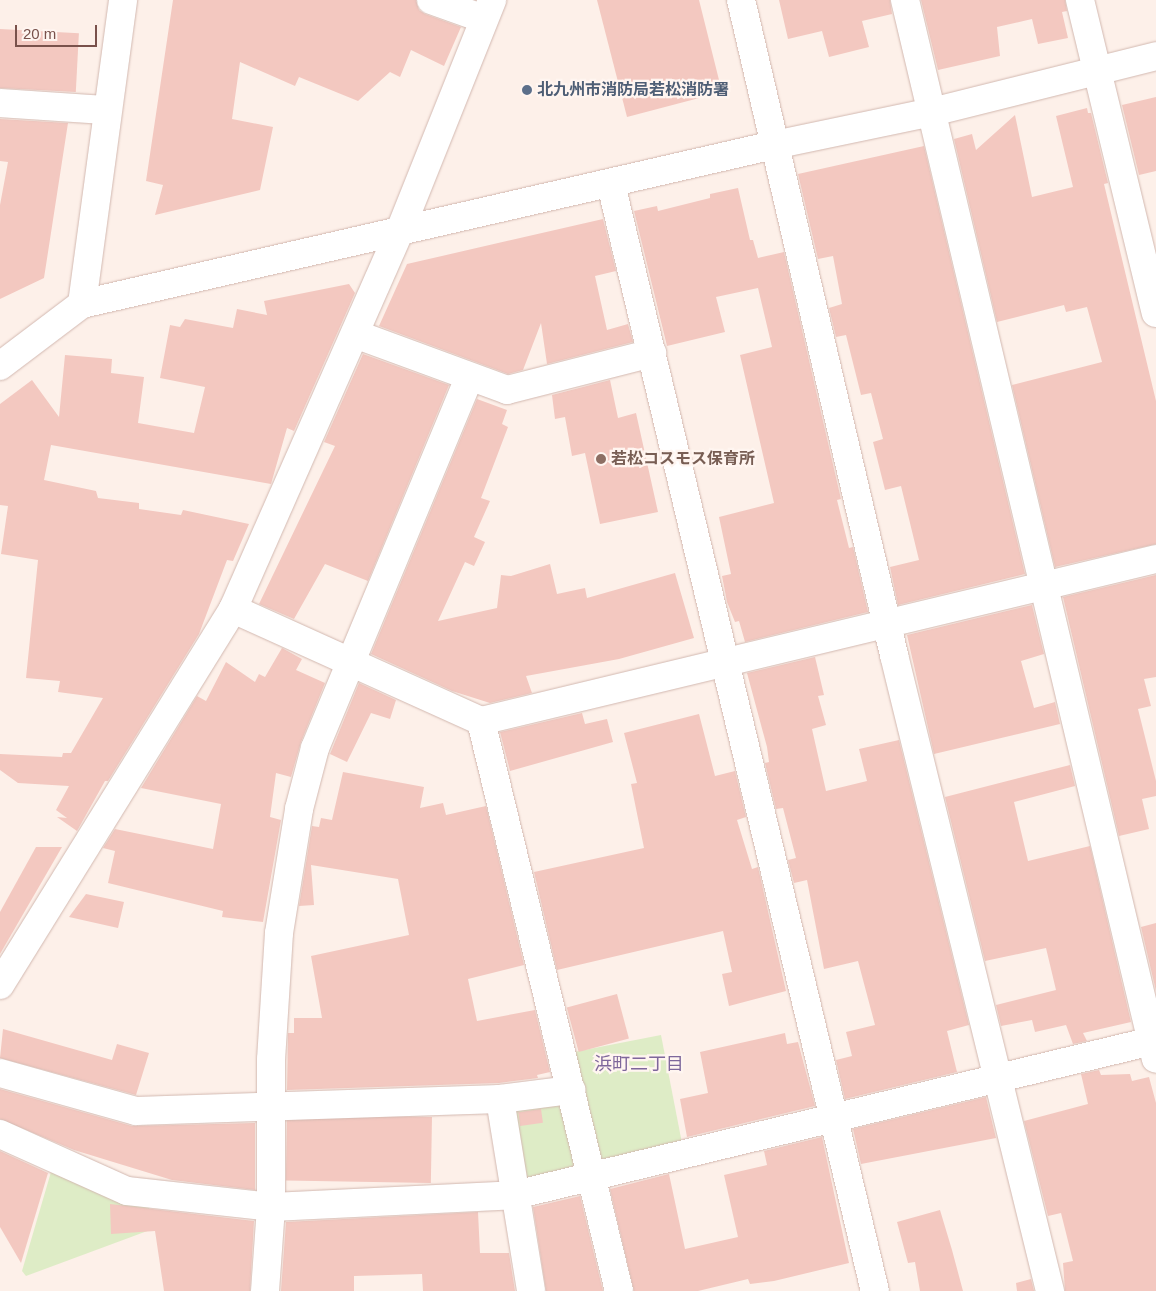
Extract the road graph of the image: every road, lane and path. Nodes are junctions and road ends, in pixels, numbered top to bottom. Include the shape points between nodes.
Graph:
1 (123, 0) edge
2 (431, 0) edge
3 (741, 0) edge
4 (905, 0) edge
5 (1080, 0) edge
6 (488, 9) edge
7 (1156, 56) edge
8 (1098, 71) junction
9 (0, 103) edge
10 (106, 110) junction
11 (932, 112) junction
12 (774, 145) junction
13 (611, 184) junction
14 (399, 233) junction
15 (82, 304) junction
16 (1156, 313) edge
17 (355, 334) junction
18 (652, 353) junction
19 (0, 366) edge
20 (469, 378) junction
21 (1156, 559) edge
22 (1043, 586) junction
23 (233, 609) junction
24 (887, 623) junction
25 (723, 660) junction
26 (349, 664) junction
27 (481, 721) junction
28 (0, 985) edge
29 (1155, 1047) edge
30 (0, 1074) edge
31 (997, 1079) junction
32 (571, 1090) junction
33 (500, 1099) junction
34 (271, 1107) junction
35 (835, 1117) junction
36 (0, 1134) edge
37 (592, 1178) junction
38 (515, 1195) junction
39 (271, 1207) junction
40 (266, 1291) edge
41 (531, 1291) edge
42 (619, 1291) edge
43 (875, 1291) edge
44 (1050, 1291) edge

1 - 10 street
2 - 6 street
3 - 12 street
4 - 11 street
5 - 8 street
6 - 14 street
7 - 8 street
8 - 11 street
8 - 16 street
9 - 10 street
10 - 15 street
11 - 12 street
11 - 22 street
12 - 13 street
12 - 24 street
13 - 14 street
13 - 18 street
14 - 15 street
14 - 17 street
15 - 19 street
17 - 20 street
17 - 23 street
18 - 20 street via 507,390
18 - 25 street
20 - 26 street
21 - 22 street
22 - 24 street
22 - 29 street
23 - 26 street
23 - 28 street
24 - 25 street
24 - 31 street
25 - 27 street
25 - 35 street
26 - 27 street
26 - 34 street via 315,748 299,809 279,933
27 - 32 street
29 - 31 street
30 - 34 street via 136,1111
31 - 35 street
31 - 44 street
32 - 33 street
32 - 37 street
33 - 34 street
33 - 38 street
34 - 39 street
35 - 37 street
35 - 43 street
36 - 39 street via 127,1191
37 - 38 street
37 - 42 street
38 - 39 street
38 - 41 street
39 - 40 street

